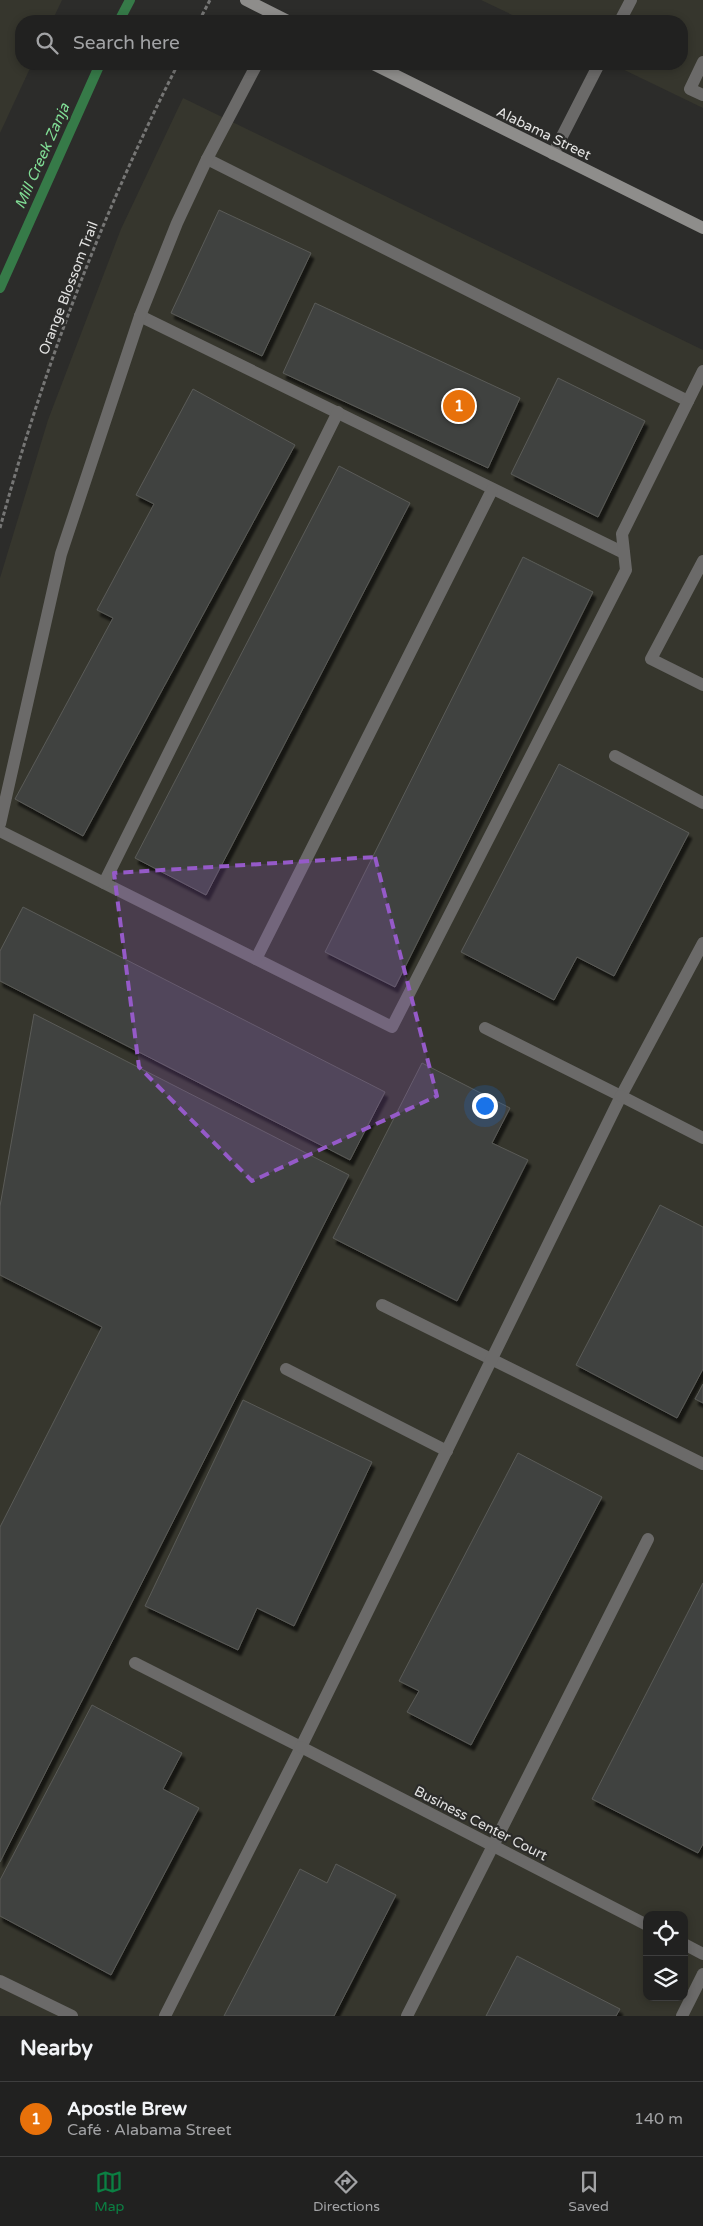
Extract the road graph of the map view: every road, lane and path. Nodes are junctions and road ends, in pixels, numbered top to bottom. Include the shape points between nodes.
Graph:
1 (210, 0) edge
2 (246, 0) edge
3 (631, 0) edge
4 (202, 15) edge
5 (274, 15) edge
6 (623, 15) edge
7 (703, 62) edge
8 (175, 70) edge
9 (254, 70) edge
10 (385, 70) edge
11 (596, 70) edge
12 (703, 96) edge
13 (553, 154) junction
14 (208, 159) junction
15 (703, 228) edge
16 (140, 316) junction
17 (703, 371) edge
18 (688, 401) junction
19 (338, 412) junction
20 (492, 490) junction
21 (0, 528) edge
22 (624, 553) junction
23 (703, 561) edge
24 (703, 685) edge
25 (614, 756) dead end
26 (703, 803) edge
27 (0, 824) edge
28 (0, 831) edge
29 (104, 883) junction
30 (703, 943) edge
31 (256, 959) junction
32 (485, 1028) dead end
33 (621, 1096) junction
34 (703, 1138) edge
35 (382, 1305) dead end
36 (491, 1360) junction
37 (286, 1369) dead end
38 (447, 1450) junction
39 (703, 1464) edge
40 (648, 1539) dead end
41 (135, 1662) dead end
42 (301, 1747) junction
43 (493, 1847) junction
44 (643, 1923) edge
45 (688, 1946) edge
46 (703, 1954) edge
47 (703, 1974) edge
48 (0, 1981) edge
49 (72, 2016) edge
50 (165, 2016) edge
51 (407, 2016) edge
52 (682, 2016) edge

1 - 4 path
2 - 5 main road
3 - 6 street
7 - 12 street via 690,89
8 - 21 path, Orange Blossom Trail via 95,246 46,376
9 - 14 street
10 - 13 main road, Alabama Street
11 - 13 street
13 - 15 main road, Alabama Street
14 - 16 street via 177,223
14 - 18 street
16 - 19 street
16 - 27 street via 61,554
17 - 18 street
18 - 22 street via 622,534
19 - 20 street
19 - 29 street
20 - 22 street
20 - 31 street
22 - 31 street via 626,570 392,1027
23 - 24 street via 651,659
25 - 26 street
28 - 29 street
29 - 31 street
30 - 33 street
32 - 33 street
33 - 34 street
33 - 36 street
35 - 36 street
36 - 38 street
36 - 39 street
37 - 38 street
38 - 42 street
40 - 43 street
41 - 42 street, Business Center Court
42 - 43 street, Business Center Court
42 - 50 street
43 - 44 street, Business Center Court
43 - 51 street
45 - 46 street
47 - 52 street
48 - 49 street

